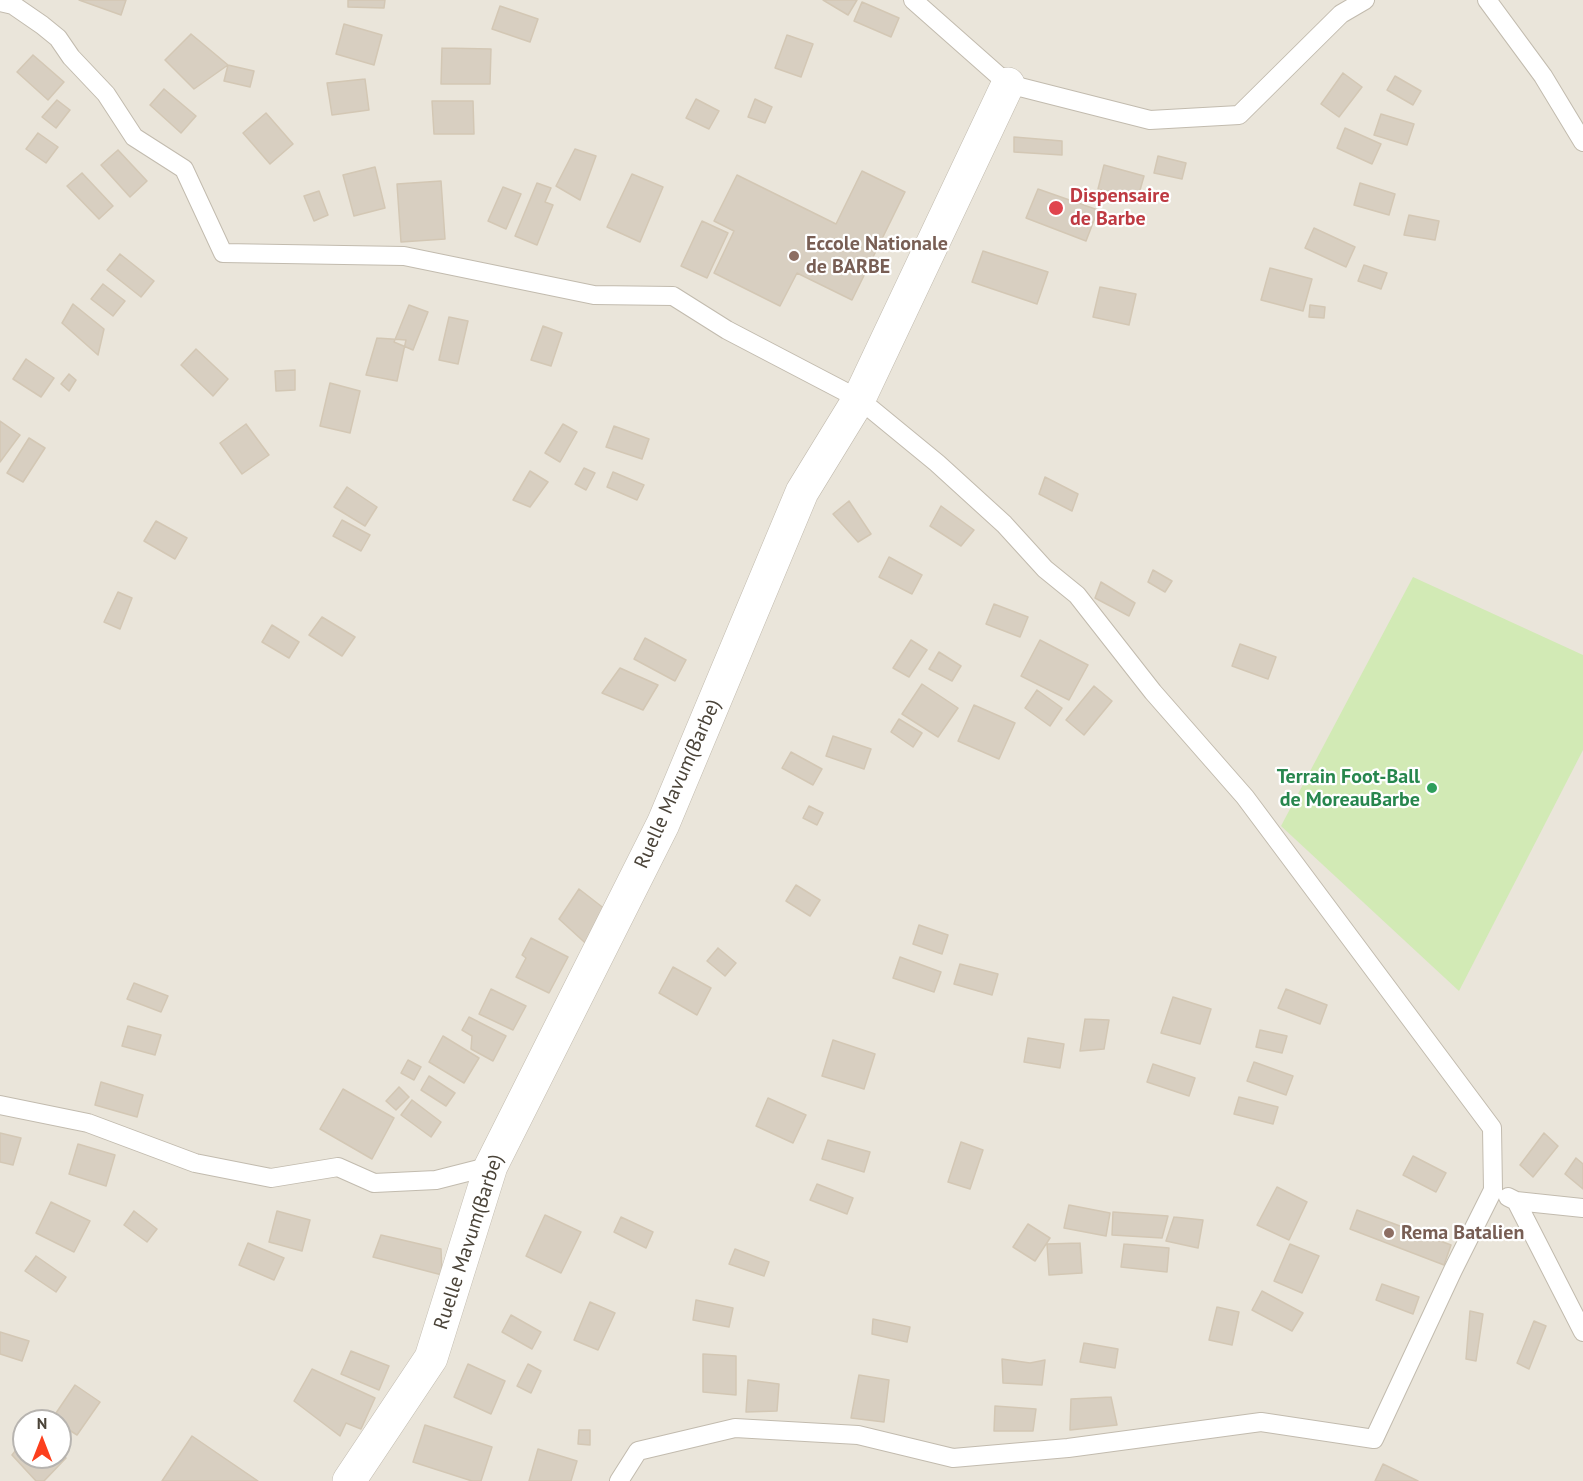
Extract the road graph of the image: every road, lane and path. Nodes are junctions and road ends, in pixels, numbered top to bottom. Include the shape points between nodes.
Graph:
1 (913, 0) edge
2 (1365, 0) edge
3 (1487, 0) edge
4 (0, 2) edge
5 (1008, 84) junction
6 (1583, 142) edge
7 (859, 399) junction
8 (0, 1105) edge
9 (491, 1166) junction
10 (1493, 1190) junction
11 (1516, 1201) junction
12 (1583, 1208) edge
13 (1583, 1332) edge
14 (349, 1481) edge
15 (619, 1481) edge

1 - 5 lane
2 - 5 lane via 1341,14 1239,116 1150,120
3 - 6 lane via 1543,76
4 - 7 lane via 13,5 58,38 106,94 134,137 184,169 223,253 404,256 594,295 672,296 727,330
5 - 7 street, Ruelle Mavum(Barbe)
7 - 9 street, Ruelle Mavum(Barbe) via 802,492 663,824
7 - 10 lane via 937,463 1004,524 1045,569 1077,595 1153,692 1245,797 1492,1128
8 - 9 lane via 88,1123 195,1162 271,1178 338,1167 374,1183 436,1180
9 - 14 street, Ruelle Mavum(Barbe) via 431,1358
10 - 11 lane
10 - 15 lane via 1374,1439 1261,1422 1068,1448 953,1458 858,1435 735,1428 638,1451
11 - 12 lane
11 - 13 lane

